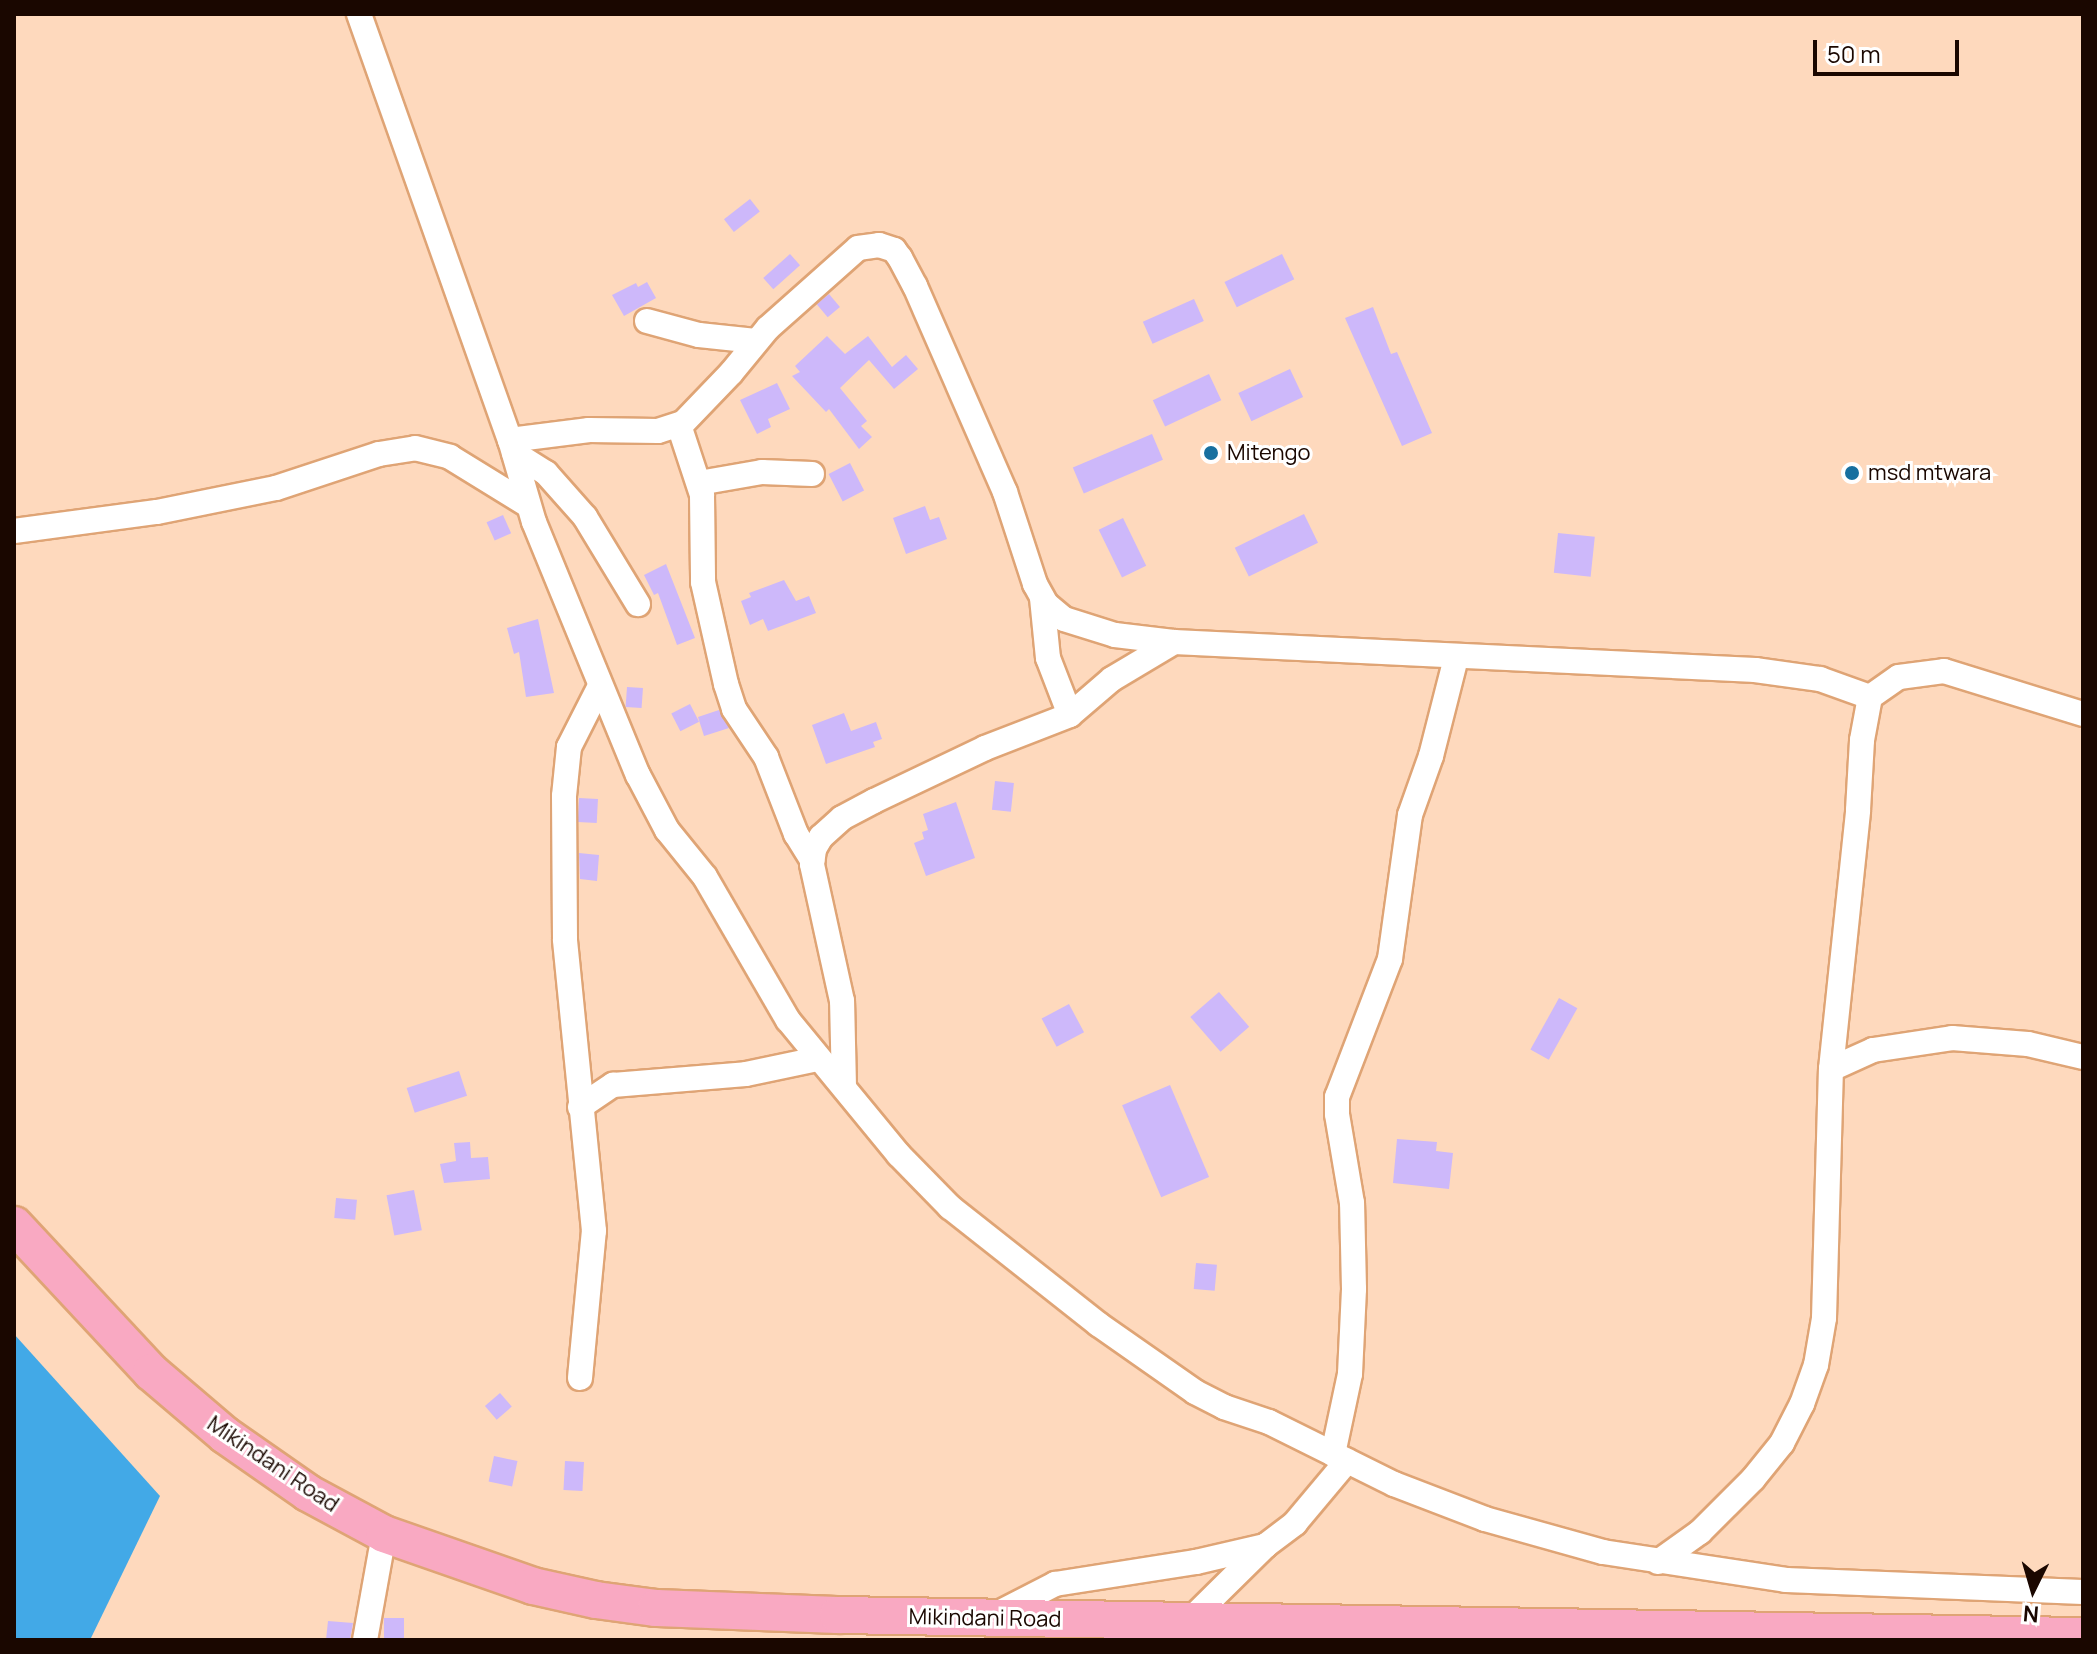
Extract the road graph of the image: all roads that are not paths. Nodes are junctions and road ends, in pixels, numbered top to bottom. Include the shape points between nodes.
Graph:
1 (359, 14) edge
2 (647, 321) dead end
3 (756, 341) junction
4 (679, 425) junction
5 (512, 446) junction
6 (812, 474) dead end
7 (699, 483) junction
8 (528, 505) junction
9 (14, 531) edge
10 (1042, 598) junction
11 (638, 604) dead end
12 (1174, 642) junction
13 (1456, 658) junction
14 (600, 686) junction
15 (1870, 697) junction
16 (2083, 714) edge
17 (1070, 715) junction
18 (812, 860) junction
19 (2083, 1057) edge
20 (817, 1059) junction
21 (1831, 1069) junction
22 (844, 1087) junction
23 (580, 1107) junction
24 (14, 1225) edge
25 (580, 1378) dead end
26 (1340, 1458) junction
27 (384, 1534) junction
28 (1265, 1546) junction
29 (1658, 1562) junction
30 (2083, 1592) edge
31 (991, 1618) junction
32 (1189, 1621) junction
33 (2083, 1636) edge
34 (365, 1640) edge

1 - 5 street
2 - 3 street via 699,335
3 - 4 street via 701,407
3 - 10 street via 858,248 894,250 915,286 1005,492
4 - 5 street via 658,431 589,430
4 - 7 street
5 - 8 street
5 - 11 street via 546,473 585,517
6 - 7 street via 762,472
7 - 18 street via 705,514 703,582 726,684
8 - 9 street via 450,457 415,448 379,454 276,488 157,512
8 - 14 street
10 - 12 street via 1064,619 1087,628
10 - 17 street via 1048,658
12 - 13 street
12 - 17 street via 1112,679
13 - 15 street via 1755,670 1820,679
13 - 26 street via 1410,815 1390,959 1337,1097 1352,1203 1354,1289
14 - 20 street via 667,830 705,877 788,1020
14 - 23 street via 569,747 564,796 565,939
15 - 16 street via 1899,677 1944,671
15 - 21 street
17 - 18 street via 985,748 842,818 821,837
18 - 22 street via 842,1001
19 - 21 street via 2028,1044 1952,1038 1873,1050
20 - 22 street
20 - 23 street via 746,1074 613,1085
21 - 29 street via 1824,1318 1816,1365 1782,1443 1731,1505
22 - 26 street via 950,1207 1098,1324 1195,1392
23 - 25 street via 594,1231
24 - 27 highway, Mikindani Road via 151,1372 225,1435 308,1493
26 - 28 street via 1295,1523
26 - 29 street via 1485,1519 1550,1540
27 - 31 highway, Mikindani Road via 533,1586 596,1600 656,1608
27 - 34 street
28 - 31 street via 1055,1584
28 - 32 street
29 - 30 street via 1786,1580
31 - 32 highway, Mikindani Road
32 - 33 highway, Mikindani Road

